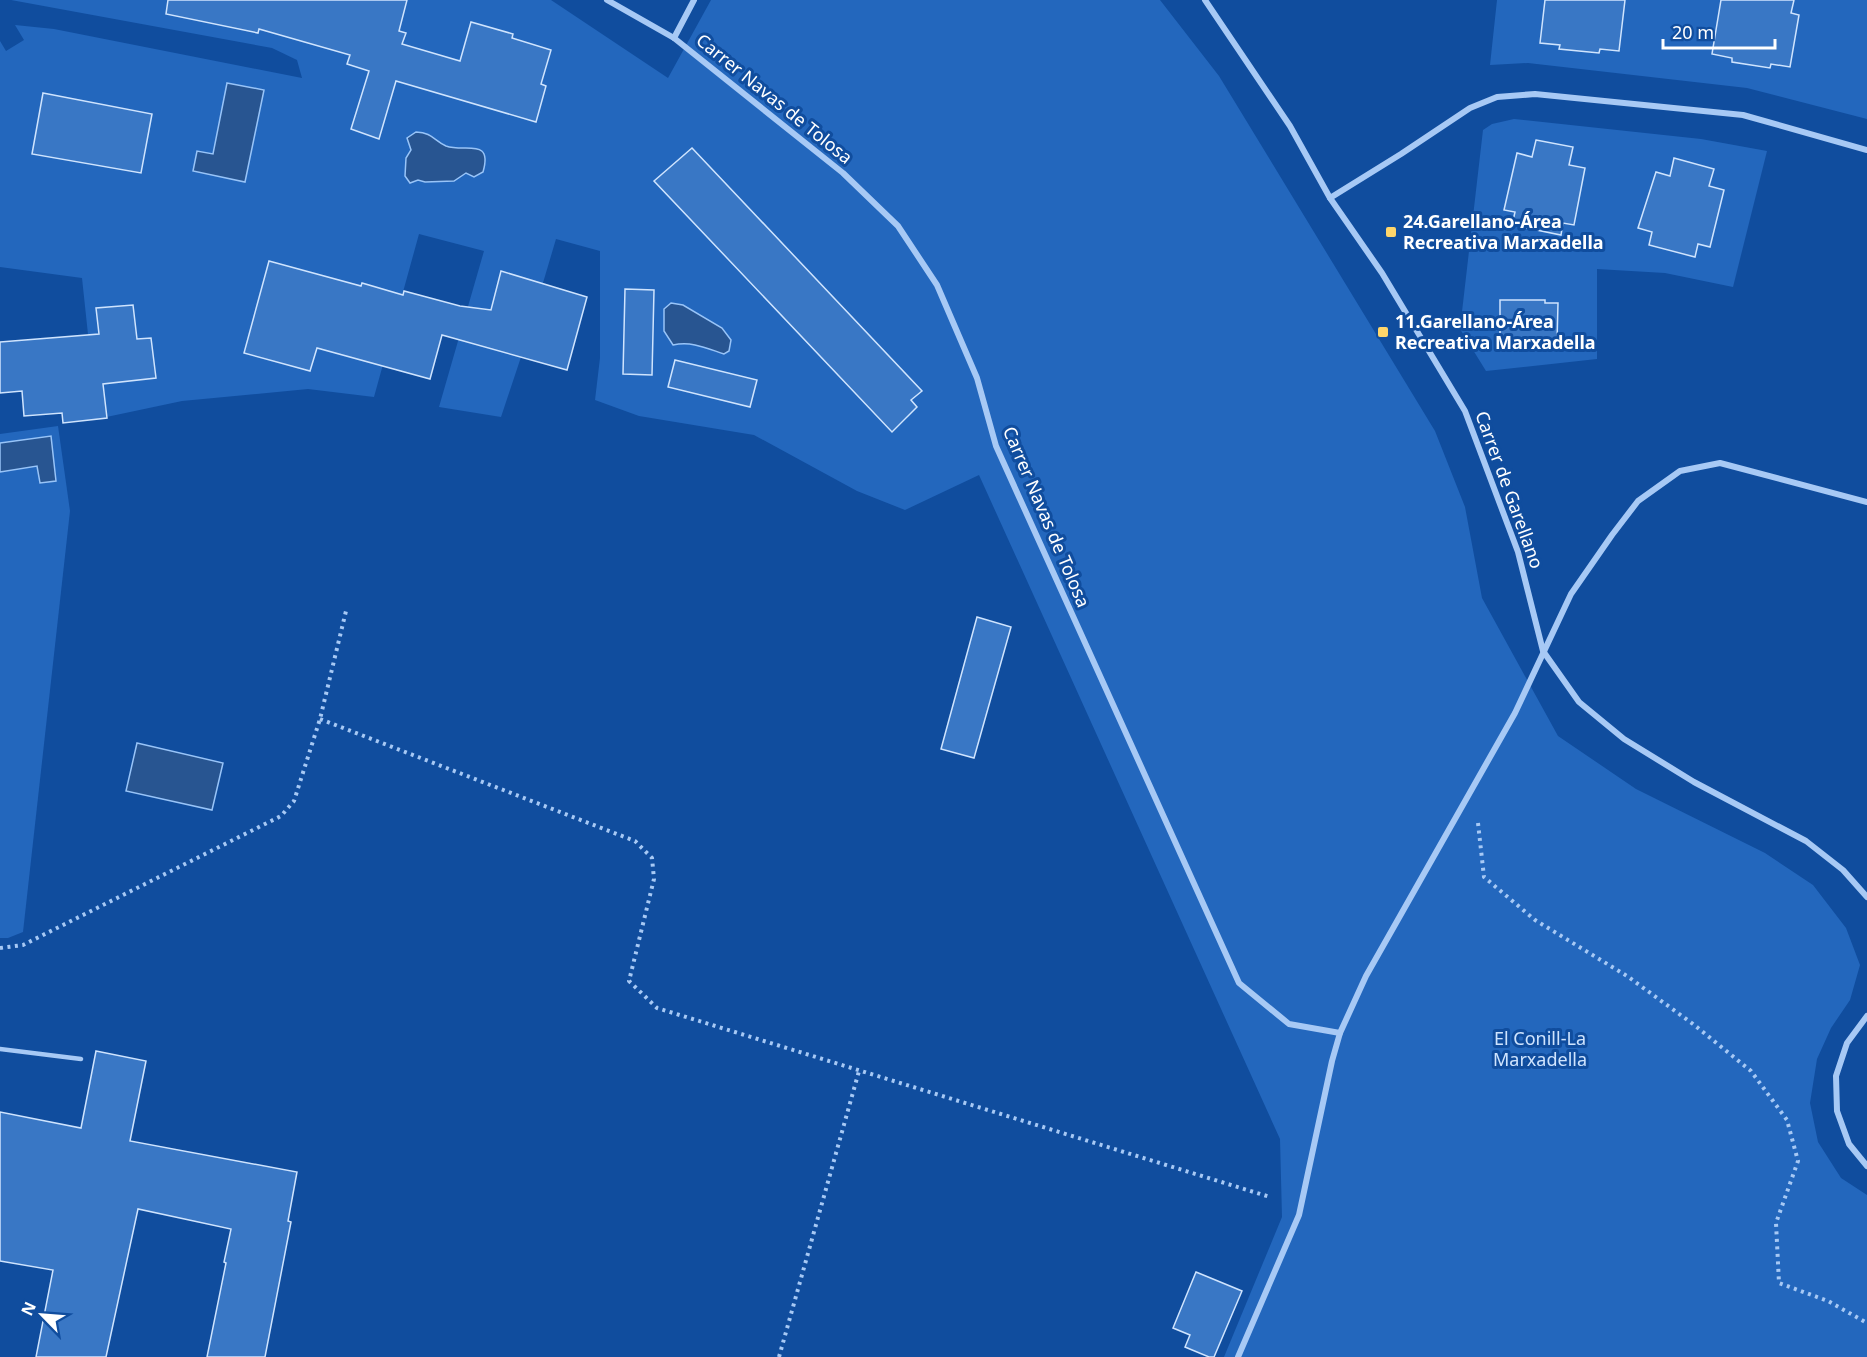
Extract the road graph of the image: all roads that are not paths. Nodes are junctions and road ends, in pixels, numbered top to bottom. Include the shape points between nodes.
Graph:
1 (607, 0) edge
2 (694, 0) edge
3 (1205, 0) edge
4 (674, 38) junction
5 (1867, 150) edge
6 (1330, 198) junction
7 (1867, 502) edge
8 (1543, 651) junction
9 (1867, 897) edge
10 (1867, 1016) edge
11 (1340, 1033) junction
12 (0, 1049) edge
13 (81, 1059) dead end
14 (1867, 1166) edge
15 (1238, 1357) edge

1 - 4 street, Carrer Navas de Tolosa
2 - 4 street
3 - 6 street, Carrer de Garellano via 1290,126
4 - 11 street, Carrer Navas de Tolosa via 843,173 898,226 938,285 977,378 996,446 1239,983 1288,1024
5 - 6 street via 1743,115 1535,94 1497,97 1470,108
6 - 8 street, Carrer de Garellano via 1382,273 1465,411 1518,552
7 - 8 street via 1720,464 1680,471 1638,501 1571,594
8 - 9 street, Carrer de Garellano via 1579,702 1624,739 1694,782 1806,841 1843,870
8 - 11 street via 1515,713 1366,976
10 - 14 street via 1847,1043 1836,1076 1837,1111 1849,1144
11 - 15 street via 1299,1215
12 - 13 lane

